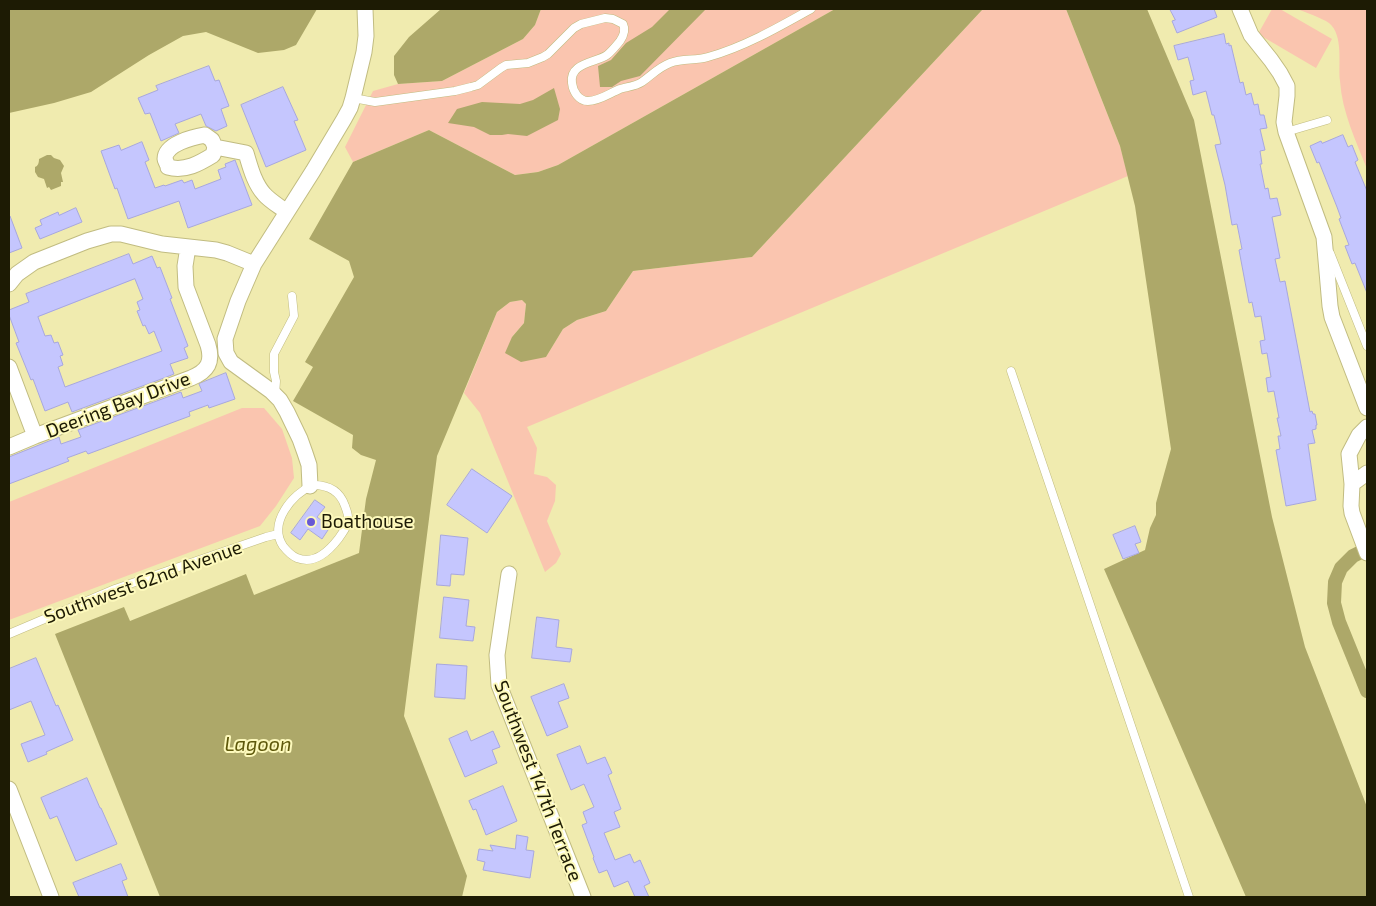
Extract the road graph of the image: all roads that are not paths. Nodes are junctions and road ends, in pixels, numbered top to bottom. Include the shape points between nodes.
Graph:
1 (365, 9) edge
2 (811, 9) edge
3 (1240, 9) edge
4 (353, 98) junction
5 (1327, 120) dead end
6 (1286, 132) junction
7 (215, 147) dead end
8 (287, 212) junction
9 (1324, 237) junction
10 (188, 247) junction
11 (254, 264) junction
12 (9, 284) edge
13 (292, 296) dead end
14 (1367, 346) edge
15 (9, 367) edge
16 (1010, 371) dead end
17 (275, 394) junction
18 (1367, 408) edge
19 (1367, 427) edge
20 (35, 436) junction
21 (9, 447) edge
22 (1367, 473) edge
23 (1352, 484) junction
24 (310, 486) junction
25 (278, 534) junction
26 (1367, 553) edge
27 (509, 574) dead end
28 (9, 634) edge
29 (9, 789) edge
30 (51, 897) edge
31 (583, 897) edge
32 (1189, 897) edge

1 - 4 street via 364,52
2 - 4 lane via 740,45 706,58 672,62 640,83 592,101 582,100 577,95 572,76 578,67 607,55 619,43 624,27 613,19 596,19 581,24 543,58 506,65 478,85 374,102
3 - 6 street via 1251,35 1286,86
4 - 8 street via 344,120
5 - 6 lane
6 - 9 street
7 - 8 street via 246,153 262,192
8 - 11 street
9 - 14 lane
9 - 18 street via 1332,317
10 - 11 street via 216,250
10 - 12 street via 111,234 34,262
10 - 20 street, Deering Bay Drive via 186,287 210,358 202,373
11 - 17 street via 225,339 226,353 235,366
13 - 17 lane via 294,316 274,354
15 - 20 street, Deering Bay Drive
16 - 32 lane
17 - 24 street via 300,439 309,465
19 - 23 street via 1349,454
20 - 21 street
22 - 23 street
23 - 26 street via 1354,520
24 - 25 lane via 296,496 282,514
24 - 25 lane via 328,487 339,493 348,517 344,530 329,550 314,559 305,560 291,554
25 - 28 lane, Southwest 62nd Avenue via 115,589
27 - 31 street, Southwest 147th Terrace via 497,655 499,685
29 - 30 street

